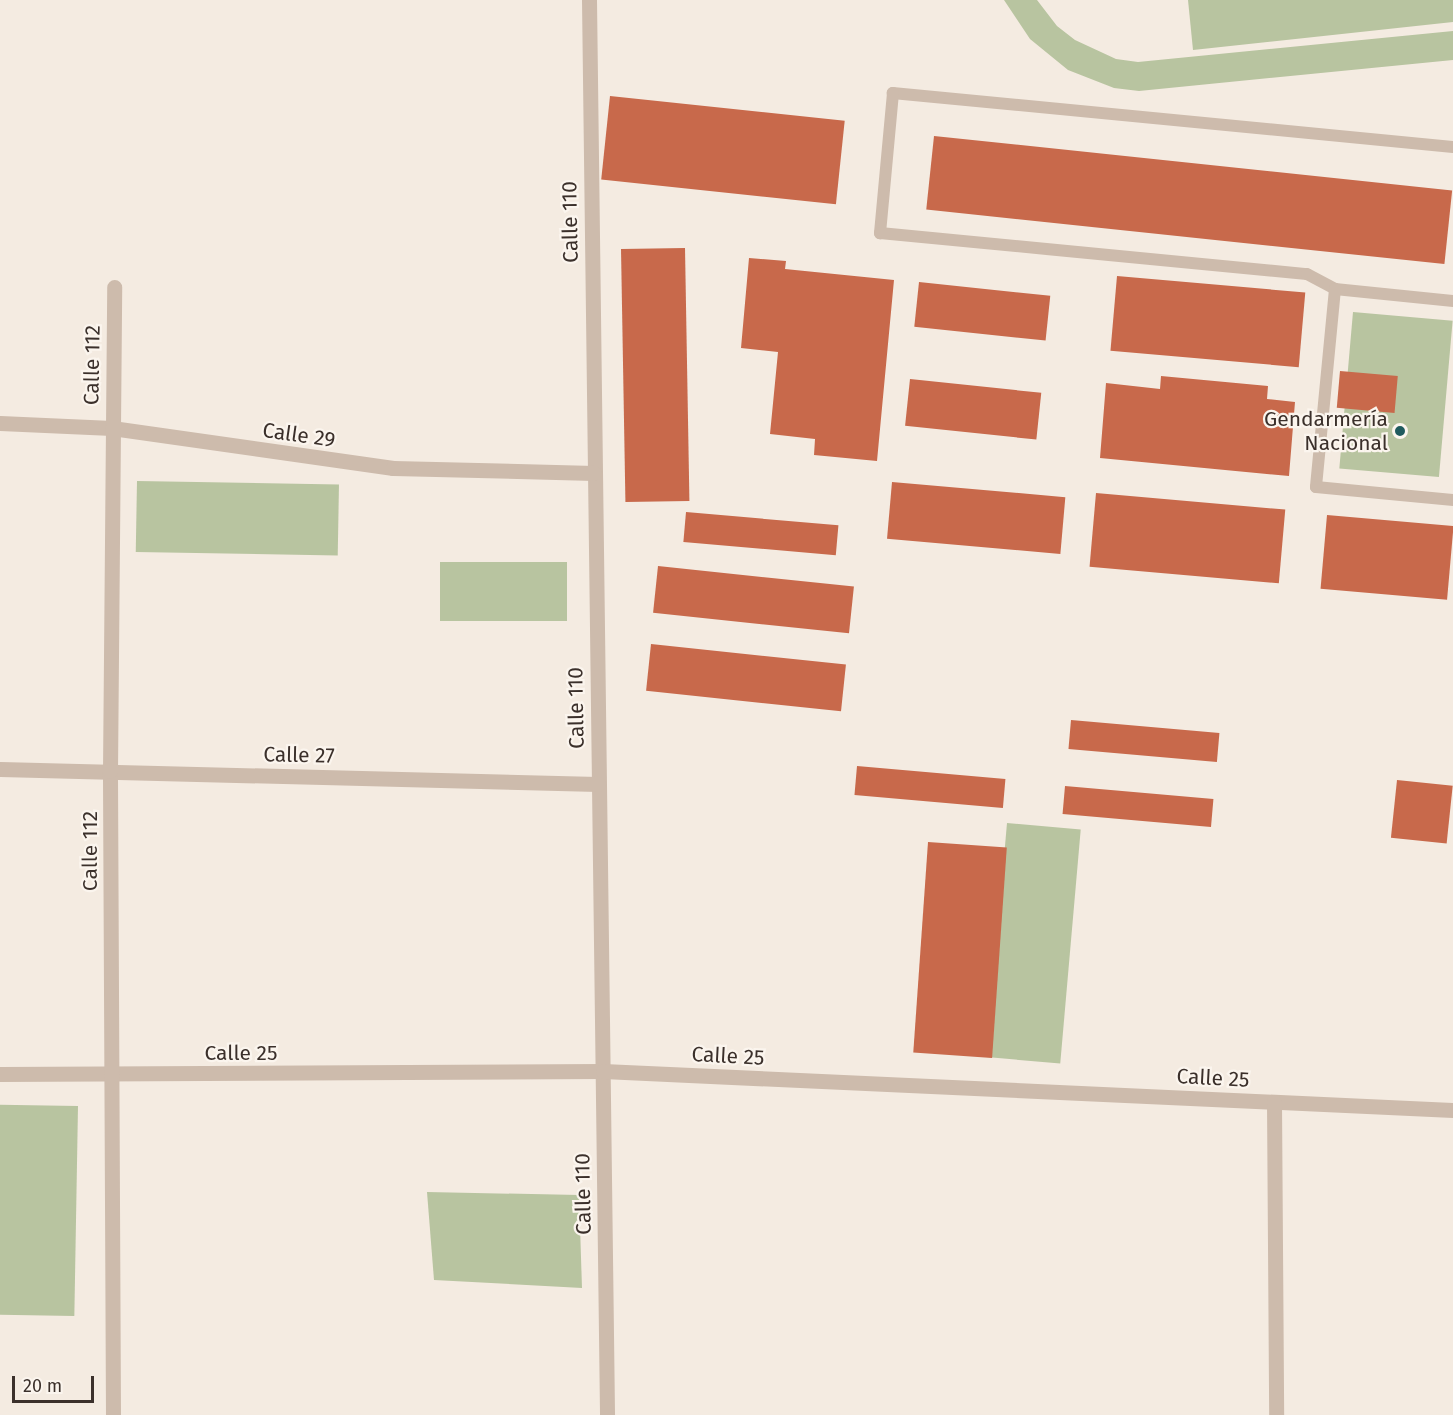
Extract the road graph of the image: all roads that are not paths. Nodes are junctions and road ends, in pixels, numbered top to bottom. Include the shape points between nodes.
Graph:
1 (589, 0) edge
2 (1453, 147) edge
3 (114, 287) dead end
4 (1335, 289) junction
5 (1453, 301) edge
6 (0, 423) edge
7 (112, 428) junction
8 (594, 472) junction
9 (1453, 500) edge
10 (0, 768) edge
11 (110, 771) junction
12 (598, 784) junction
13 (603, 1071) junction
14 (0, 1074) edge
15 (112, 1075) junction
16 (1274, 1102) junction
17 (1453, 1110) edge
18 (113, 1415) edge
19 (607, 1415) edge
20 (1276, 1415) edge

1 - 8 street, Calle 110
2 - 4 lane via 893,93 880,233 1307,274
3 - 7 street, Calle 112
4 - 5 lane
4 - 9 lane via 1316,487
6 - 7 street, Calle 29
7 - 8 street, Calle 29 via 393,468
7 - 11 street, Calle 112
8 - 12 street, Calle 110
10 - 11 street, Calle 27
11 - 12 street, Calle 27
11 - 15 street, Calle 112
12 - 13 street, Calle 110
13 - 15 street, Calle 25
13 - 16 street, Calle 25
13 - 19 street, Calle 110
14 - 15 street, Calle 25
15 - 18 street, Calle 112
16 - 17 street, Calle 25
16 - 20 street

